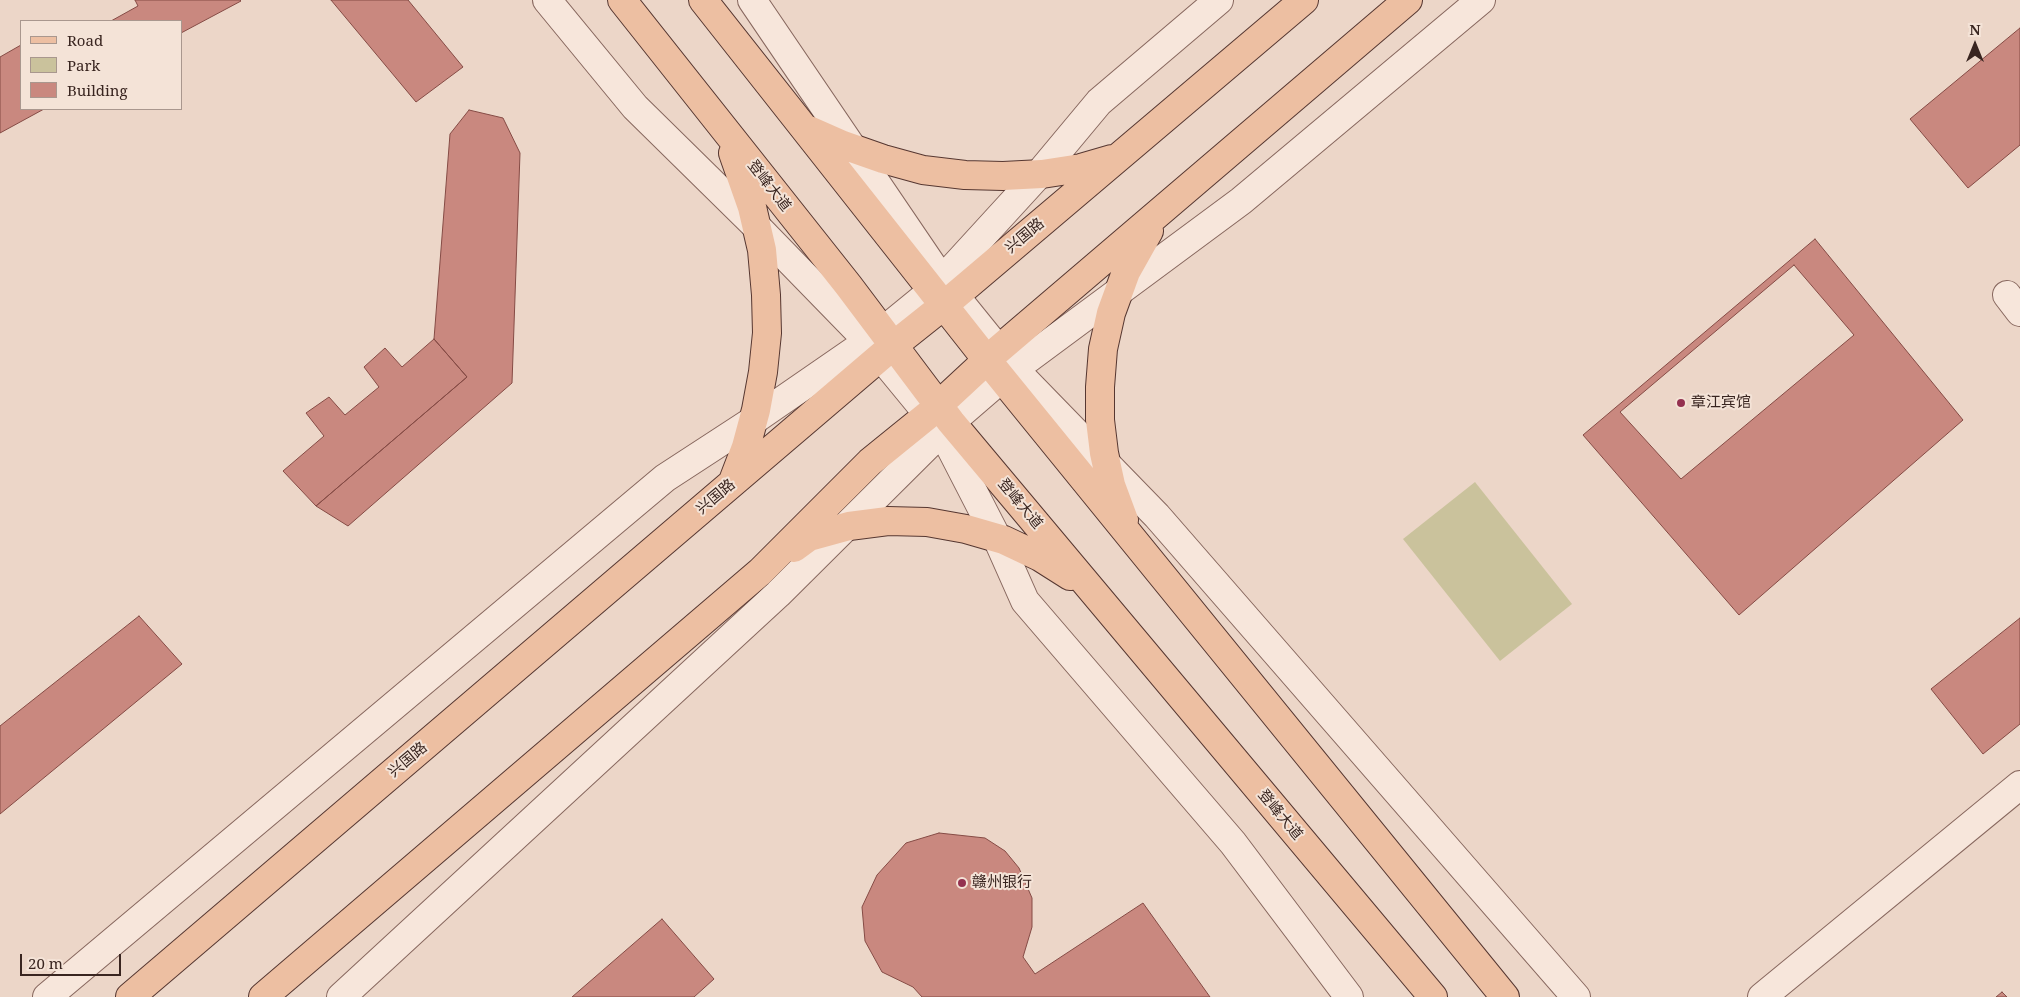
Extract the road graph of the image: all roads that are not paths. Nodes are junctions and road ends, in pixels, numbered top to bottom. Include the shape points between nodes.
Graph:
1 (547, 0) edge
2 (622, 0) edge
3 (703, 0) edge
4 (752, 0) edge
5 (1219, 0) edge
6 (1304, 0) edge
7 (1408, 0) edge
8 (1481, 0) edge
9 (720, 124) junction
10 (805, 128) junction
11 (852, 149) junction
12 (1118, 158) junction
13 (1039, 174) junction
14 (1160, 212) junction
15 (756, 226) junction
16 (1120, 290) junction
17 (943, 293) junction
18 (881, 343) junction
19 (1000, 365) junction
20 (940, 418) junction
21 (754, 420) junction
22 (1108, 466) junction
23 (732, 483) junction
24 (845, 527) junction
25 (997, 538) junction
26 (1137, 546) junction
27 (760, 572) junction
28 (1103, 603) junction
29 (2020, 786) edge
30 (47, 997) edge
31 (130, 997) edge
32 (263, 997) edge
33 (341, 997) edge
34 (1349, 997) edge
35 (1433, 997) edge
36 (1505, 997) edge
37 (1576, 997) edge
38 (1762, 997) edge

1 - 15 street via 635,107
2 - 9 main road, 登峰大道
3 - 10 main road
4 - 11 street
5 - 13 street via 1099,102
6 - 12 main road, 兴国路
7 - 14 main road
8 - 16 street via 1241,201
9 - 15 main road via 738,164
9 - 18 main road, 登峰大道
10 - 11 main road
10 - 17 main road
11 - 13 main road via 923,170 965,175
11 - 17 street
12 - 13 main road
12 - 17 main road, 兴国路
13 - 17 street
14 - 16 main road via 1140,244
14 - 19 main road
15 - 18 street
15 - 21 main road via 762,250 767,333
16 - 19 street
16 - 22 main road via 1103,349 1100,387 1100,420
17 - 18 main road, 兴国路
17 - 19 street
18 - 20 main road, 登峰大道
18 - 21 street
18 - 23 main road, 兴国路
19 - 20 main road
19 - 22 street
19 - 26 main road
20 - 24 street
20 - 25 street
20 - 27 main road via 870,462
20 - 28 main road, 登峰大道
21 - 23 main road
21 - 30 street via 665,478
22 - 26 main road via 1123,516
22 - 37 street via 1158,516
23 - 31 main road, 兴国路
24 - 25 main road via 888,521 927,522
24 - 27 main road via 809,538
24 - 33 street via 778,594
25 - 28 main road via 1048,562
25 - 34 street via 1025,601 1233,843
26 - 36 main road
27 - 32 main road
28 - 35 main road, 登峰大道
29 - 38 street

